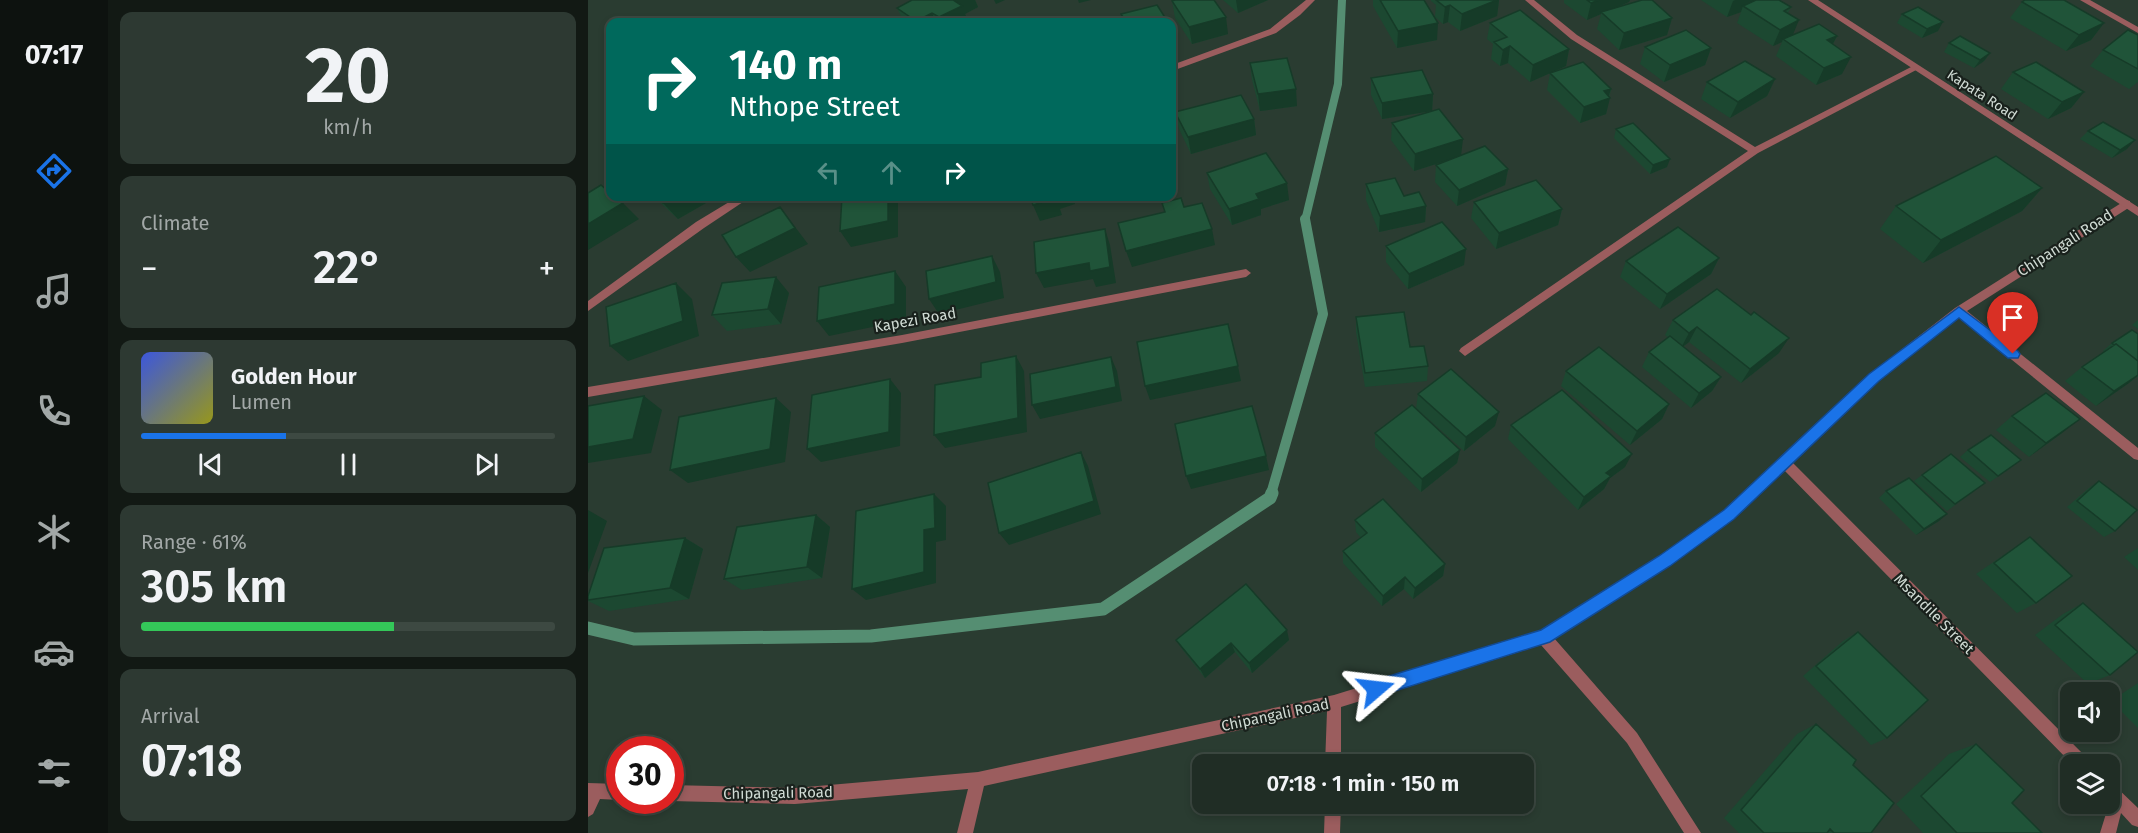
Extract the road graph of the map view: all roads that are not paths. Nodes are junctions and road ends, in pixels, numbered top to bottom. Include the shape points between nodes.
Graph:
1 (1311, 0) edge
2 (1529, 0) edge
3 (1812, 0) edge
4 (2084, 0) edge
5 (2138, 30) edge
6 (1176, 67) edge
7 (1916, 68) junction
8 (1755, 151) junction
9 (739, 201) edge
10 (2126, 204) junction
11 (2138, 212) edge
12 (1246, 273) dead end
13 (588, 307) edge
14 (1959, 311) junction
15 (1465, 351) dead end
16 (588, 392) edge
17 (2138, 454) edge
18 (1784, 462) junction
19 (1544, 637) junction
20 (1334, 702) junction
21 (1333, 754) edge
22 (2073, 754) edge
23 (978, 780) junction
24 (592, 791) edge
25 (684, 793) edge
26 (2120, 801) edge
27 (588, 809) edge
28 (1333, 814) edge
29 (2110, 814) edge
30 (2138, 819) edge
31 (965, 833) edge
32 (1332, 833) edge
33 (1693, 833) edge
34 (2108, 833) edge

1 - 6 street via 1273,31
2 - 8 street via 1574,37
3 - 7 street, Kapata Road
4 - 5 street
7 - 8 street
7 - 10 street, Kapata Road
8 - 15 street
9 - 13 street
10 - 11 street, Kapata Road
10 - 14 street, Chipangali Road
12 - 16 street, Kapezi Road via 902,339
14 - 17 street
14 - 18 street, Chipangali Road via 1874,377
18 - 19 street, Chipangali Road via 1729,514 1665,561
18 - 22 street, Msandile Street
19 - 20 street, Chipangali Road
19 - 33 street via 1632,738
20 - 21 street
20 - 23 street, Chipangali Road
23 - 25 street, Chipangali Road via 795,796
23 - 31 street
24 - 27 street
26 - 30 street
28 - 32 street
29 - 34 street

